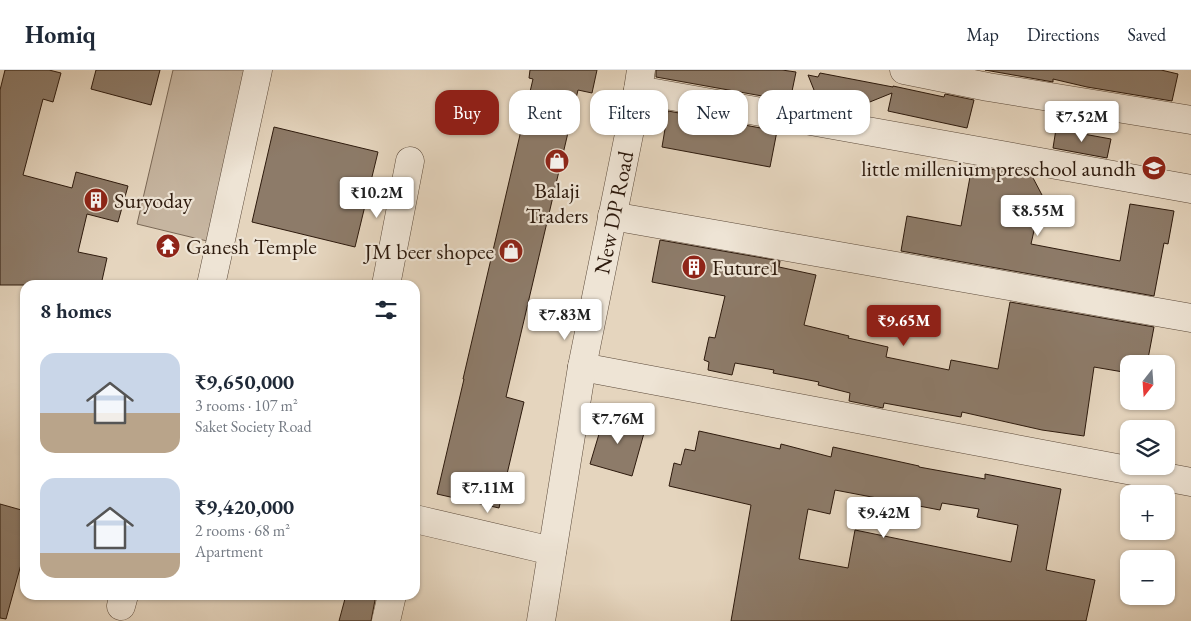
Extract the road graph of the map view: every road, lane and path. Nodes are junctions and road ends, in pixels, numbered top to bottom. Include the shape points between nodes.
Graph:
1 (258, 70) edge
2 (904, 70) edge
3 (639, 80) edge
4 (1191, 120) edge
5 (410, 161) dead end
6 (1191, 189) edge
7 (612, 216) junction
8 (212, 280) edge
9 (387, 280) edge
10 (1191, 318) edge
11 (582, 367) junction
12 (1191, 482) edge
13 (420, 520) edge
14 (552, 551) junction
15 (391, 600) edge
16 (386, 621) edge
17 (540, 621) edge

1 - 8 street
2 - 4 street
3 - 6 street
3 - 7 street, New DP Road
5 - 9 street
7 - 10 street
7 - 11 street, New DP Road
11 - 12 street
11 - 14 street, New DP Road
13 - 14 street
14 - 17 street, New DP Road
15 - 16 street

